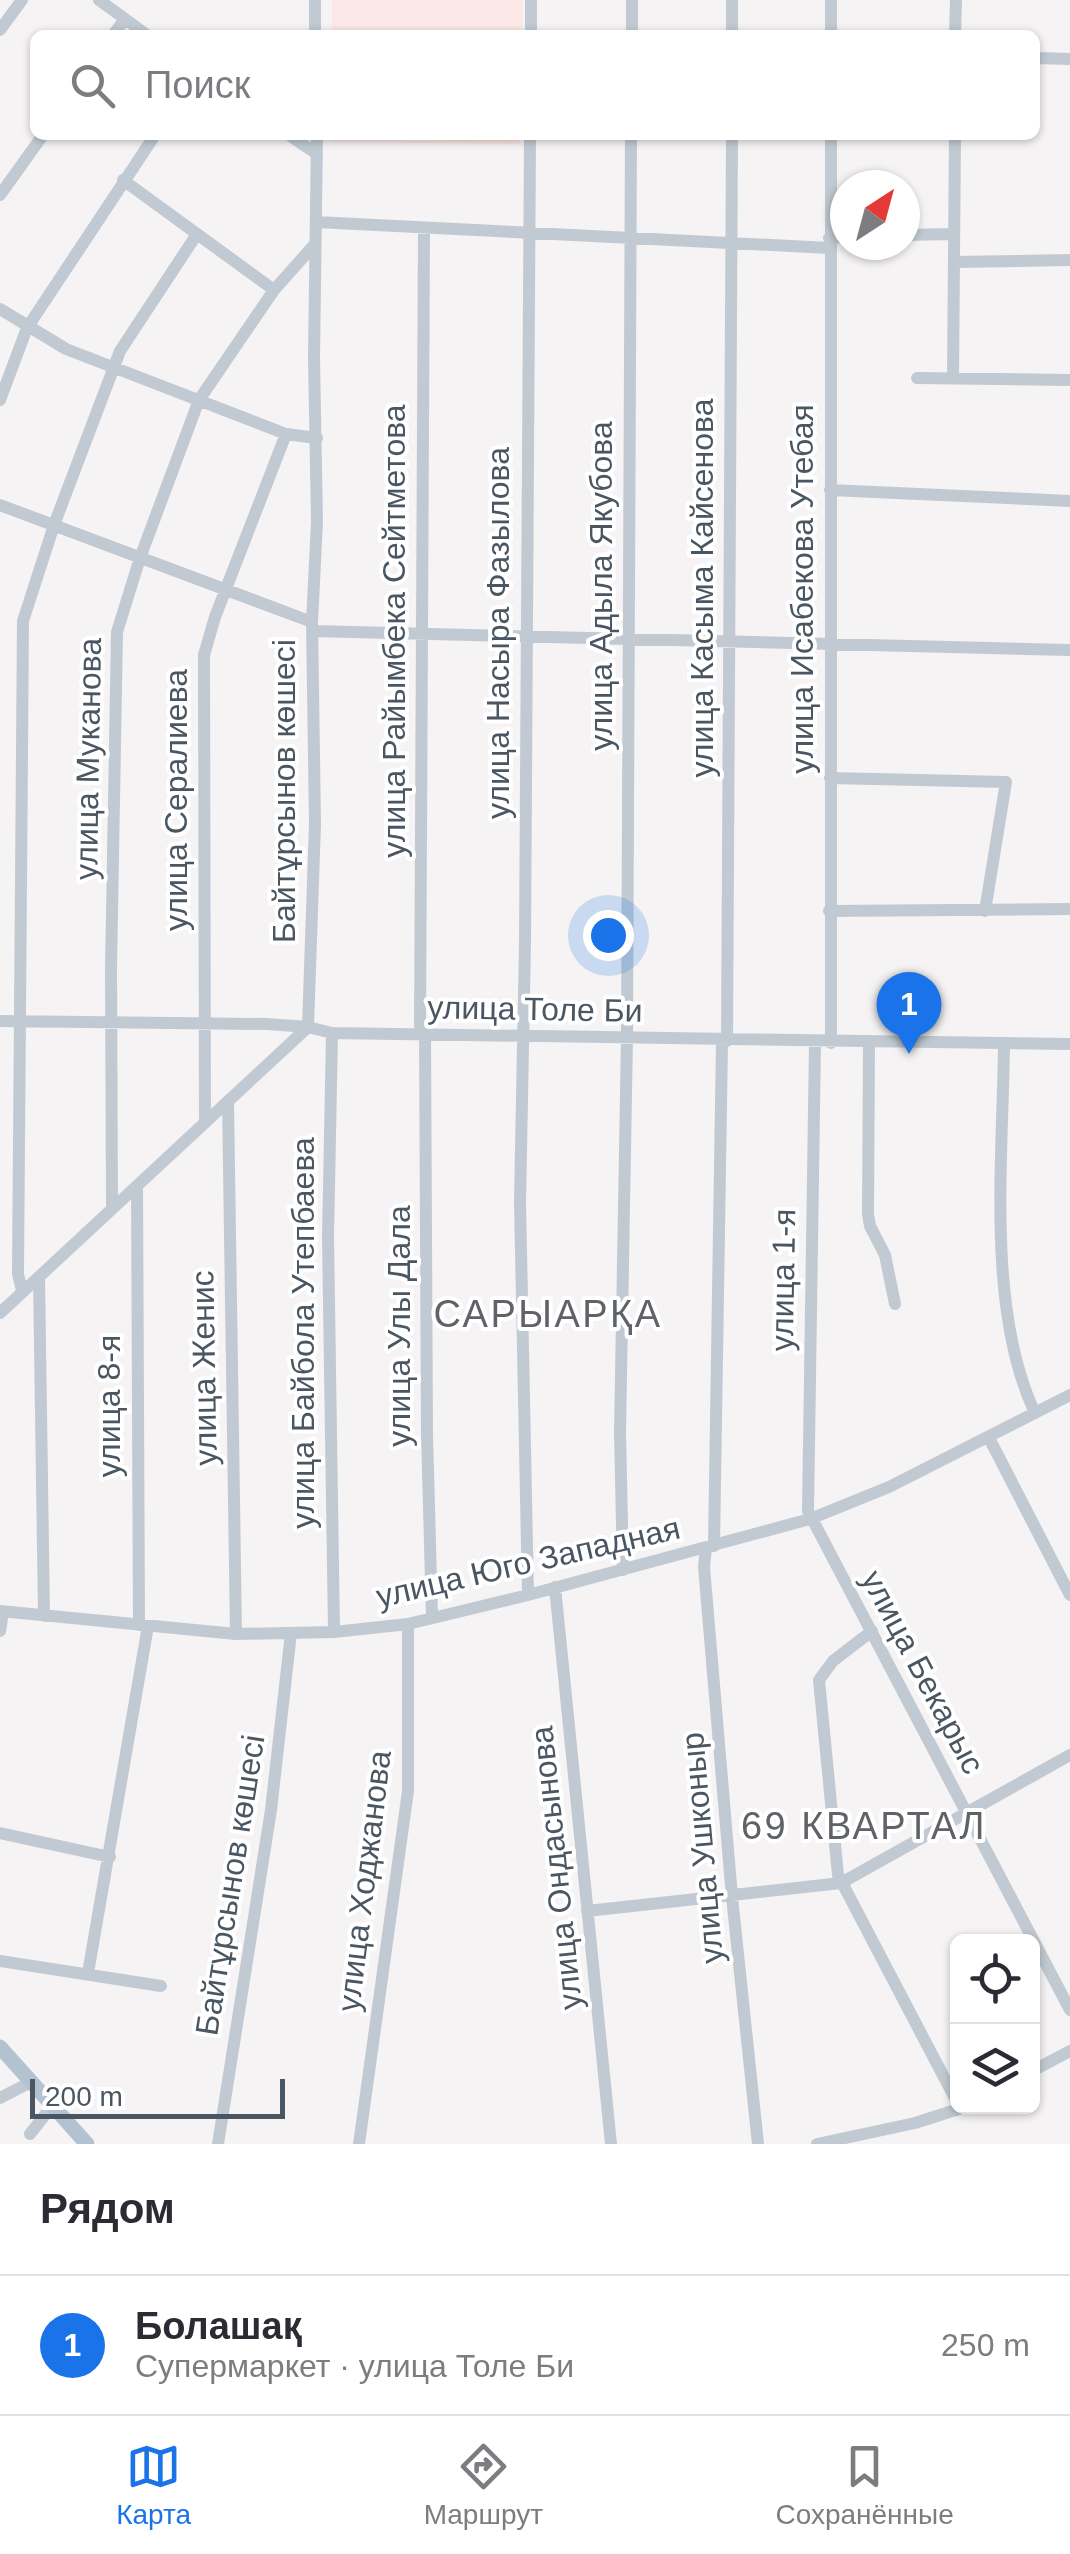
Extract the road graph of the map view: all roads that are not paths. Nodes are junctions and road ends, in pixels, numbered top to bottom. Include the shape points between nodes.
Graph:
1 (22, 0) edge
2 (99, 0) edge
3 (315, 0) edge
4 (532, 0) edge
5 (632, 0) edge
6 (732, 0) edge
7 (831, 0) edge
8 (956, 0) edge
9 (125, 19) junction
10 (0, 30) edge
11 (117, 30) edge
12 (140, 30) edge
13 (315, 30) edge
14 (531, 30) edge
15 (632, 30) edge
16 (732, 30) edge
17 (831, 30) edge
18 (955, 30) edge
19 (1040, 58) edge
20 (1070, 59) edge
21 (38, 140) edge
22 (151, 140) edge
23 (296, 140) edge
24 (317, 140) edge
25 (530, 140) edge
26 (632, 140) edge
27 (732, 140) edge
28 (831, 140) edge
29 (955, 140) edge
30 (317, 154) junction
31 (123, 180) junction
32 (0, 195) edge
33 (316, 222) junction
34 (424, 228) junction
35 (529, 230) junction
36 (198, 234) junction
37 (953, 234) junction
38 (920, 235) edge
39 (631, 237) junction
40 (731, 242) junction
41 (829, 243) junction
42 (315, 244) junction
43 (1070, 260) edge
44 (954, 262) junction
45 (274, 290) junction
46 (0, 310) edge
47 (27, 328) junction
48 (113, 367) junction
49 (953, 377) junction
50 (918, 378) dead end
51 (1070, 380) edge
52 (0, 400) edge
53 (199, 400) junction
54 (286, 434) junction
55 (316, 438) junction
56 (830, 490) junction
57 (1070, 501) edge
58 (0, 505) edge
59 (54, 525) junction
60 (140, 558) junction
61 (226, 590) junction
62 (313, 627) junction
63 (422, 636) junction
64 (526, 637) junction
65 (628, 638) junction
66 (730, 643) junction
67 (830, 644) junction
68 (1070, 650) edge
69 (830, 778) junction
70 (1070, 909) edge
71 (829, 910) junction
72 (985, 911) junction
73 (0, 1020) edge
74 (19, 1020) junction
75 (111, 1021) junction
76 (203, 1023) junction
77 (308, 1027) junction
78 (332, 1033) junction
79 (423, 1035) junction
80 (524, 1036) junction
81 (627, 1038) junction
82 (724, 1041) junction
83 (815, 1043) junction
84 (831, 1043) junction
85 (868, 1043) junction
86 (1004, 1044) junction
87 (1070, 1044) edge
88 (228, 1101) junction
89 (205, 1122) junction
90 (137, 1186) junction
91 (112, 1208) junction
92 (39, 1277) junction
93 (22, 1291) junction
94 (895, 1304) dead end
95 (0, 1313) edge
96 (1070, 1395) edge
97 (1035, 1413) junction
98 (989, 1438) junction
99 (810, 1518) junction
100 (710, 1547) junction
101 (623, 1570) junction
102 (555, 1587) junction
103 (1070, 1595) edge
104 (528, 1596) junction
105 (2, 1612) edge
106 (44, 1616) junction
107 (432, 1618) junction
108 (408, 1624) junction
109 (144, 1626) junction
110 (0, 1631) edge
111 (872, 1631) junction
112 (334, 1632) junction
113 (291, 1633) junction
114 (236, 1634) junction
115 (1070, 1755) edge
116 (966, 1814) junction
117 (0, 1832) edge
118 (110, 1857) junction
119 (840, 1883) junction
120 (732, 1897) junction
121 (587, 1910) junction
122 (0, 1961) edge
123 (88, 1973) junction
124 (160, 1986) dead end
125 (1070, 2010) edge
126 (0, 2047) edge
127 (1070, 2052) edge
128 (1040, 2067) edge
129 (31, 2082) junction
130 (950, 2087) edge
131 (0, 2098) edge
132 (52, 2106) junction
133 (950, 2110) edge
134 (30, 2134) dead end
135 (77, 2140) edge
136 (218, 2144) edge
137 (359, 2144) edge
138 (611, 2144) edge
139 (758, 2144) edge
140 (817, 2144) edge

1 - 10 street
2 - 9 street
3 - 13 street
4 - 14 street
5 - 15 street
6 - 16 street
7 - 17 street
8 - 18 street
9 - 11 street
9 - 12 street
19 - 20 street
21 - 32 street
22 - 31 street
23 - 30 street
24 - 30 street, Байтұрсынов көшесі
25 - 35 street, улица Насыра Фазылова
26 - 39 street, улица Адыла Якубова
27 - 40 street, улица Касыма Кайсенова
28 - 41 street, улица Исабекова Утебая
29 - 37 street
30 - 33 street, Байтұрсынов көшесі
31 - 36 street
31 - 47 street
33 - 34 street
33 - 42 street, Байтұрсынов көшесі
34 - 35 street
34 - 63 street, улица Райымбека Сейтметова
35 - 39 street
35 - 64 street, улица Насыра Фазылова
36 - 45 street
36 - 48 street
37 - 38 street
37 - 44 street
39 - 40 street
39 - 65 street, улица Адыла Якубова
40 - 41 street
40 - 66 street, улица Касыма Кайсенова
41 - 56 street, улица Исабекова Утебая
42 - 45 street, улица Муканова
42 - 55 street, Байтұрсынов көшесі
43 - 44 street
44 - 49 street
45 - 53 street, улица Муканова
46 - 47 street
47 - 48 street
47 - 52 street
48 - 53 street
48 - 59 street
49 - 50 street
49 - 51 street
53 - 54 street
53 - 60 street, улица Муканова
54 - 55 street
54 - 61 street, улица Сералиева
55 - 62 street, Байтұрсынов көшесі
56 - 57 street
56 - 67 street, улица Исабекова Утебая
58 - 59 street
59 - 60 street
59 - 74 street via 26,603 20,652
60 - 61 street
60 - 75 street, улица Муканова via 114,648
61 - 62 street
61 - 76 street, улица Сералиева via 204,655
62 - 63 street
62 - 77 street, Байтұрсынов көшесі via 316,806
63 - 64 street
63 - 79 street, улица Райымбека Сейтметова
64 - 65 street
64 - 80 street, улица Насыра Фазылова
65 - 66 street
65 - 81 street, улица Адыла Якубова
66 - 67 street
66 - 82 street, улица Касыма Кайсенова
67 - 68 street
67 - 69 street, улица Исабекова Утебая
69 - 71 street, улица Исабекова Утебая
69 - 72 street via 1006,782
70 - 72 street
71 - 72 street
71 - 84 street, улица Исабекова Утебая
73 - 74 street, улица Толе Би
74 - 75 street, улица Толе Би
74 - 93 street
75 - 76 street, улица Толе Би
75 - 91 street, улица Муканова
76 - 77 street, улица Толе Би
76 - 89 street, улица Сералиева
77 - 78 street, улица Толе Би
77 - 88 street
78 - 79 street, улица Толе Би
78 - 112 street, улица Байбола Утепбаева
79 - 80 street, улица Толе Би
79 - 107 street, улица Улы Дала
80 - 81 street, улица Толе Би
80 - 104 street, улица Насыра Фазылова via 520,1202
81 - 82 street, улица Толе Би
81 - 101 street, улица Адыла Якубова
82 - 83 street, улица Толе Би
82 - 100 street, улица Касыма Кайсенова
83 - 84 street, улица Толе Би
83 - 99 street, улица 1-я
84 - 85 street, улица Толе Би
85 - 86 street, улица Толе Би
85 - 94 street via 868,1214
86 - 87 street, улица Толе Би
86 - 97 street via 1004,1292
88 - 89 street
88 - 114 street, улица Женис
89 - 90 street
90 - 91 street
90 - 109 street, улица 8-я
91 - 92 street
92 - 93 street
92 - 106 street
93 - 95 street
96 - 97 street, улица Юго Западная
97 - 98 street, улица Юго Западная
98 - 99 street, улица Юго Западная
98 - 103 street
99 - 100 street, улица Юго Западная
99 - 111 street, улица Бекарыс
100 - 101 street, улица Юго Западная
100 - 120 street, улица Ушконыр via 704,1566
101 - 102 street, улица Юго Западная
102 - 104 street, улица Юго Западная
102 - 121 street, улица Ондасынова
104 - 107 street, улица Юго Западная
105 - 106 street, улица Юго Западная
105 - 110 street
106 - 109 street, улица Юго Западная
107 - 108 street, улица Юго Западная
108 - 112 street, улица Юго Западная
108 - 137 street, улица Ходжанова via 408,1791
109 - 114 street, улица Юго Западная
109 - 118 street, улица 8-я
111 - 116 street, улица Бекарыс
111 - 119 street via 832,1660 819,1680
112 - 113 street, улица Юго Западная
113 - 114 street, улица Юго Западная
113 - 136 street, Байтұрсынов көшесі
115 - 116 street
116 - 119 street
116 - 125 street, улица Бекарыс
117 - 118 street
118 - 123 street, улица 8-я
119 - 120 street
119 - 130 street
120 - 121 street
120 - 139 street, улица Ушконыр
121 - 138 street, улица Ондасынова
122 - 123 street
123 - 124 street
126 - 129 main road
127 - 128 street
129 - 131 street
129 - 132 main road
132 - 134 street
132 - 135 main road
133 - 140 street

